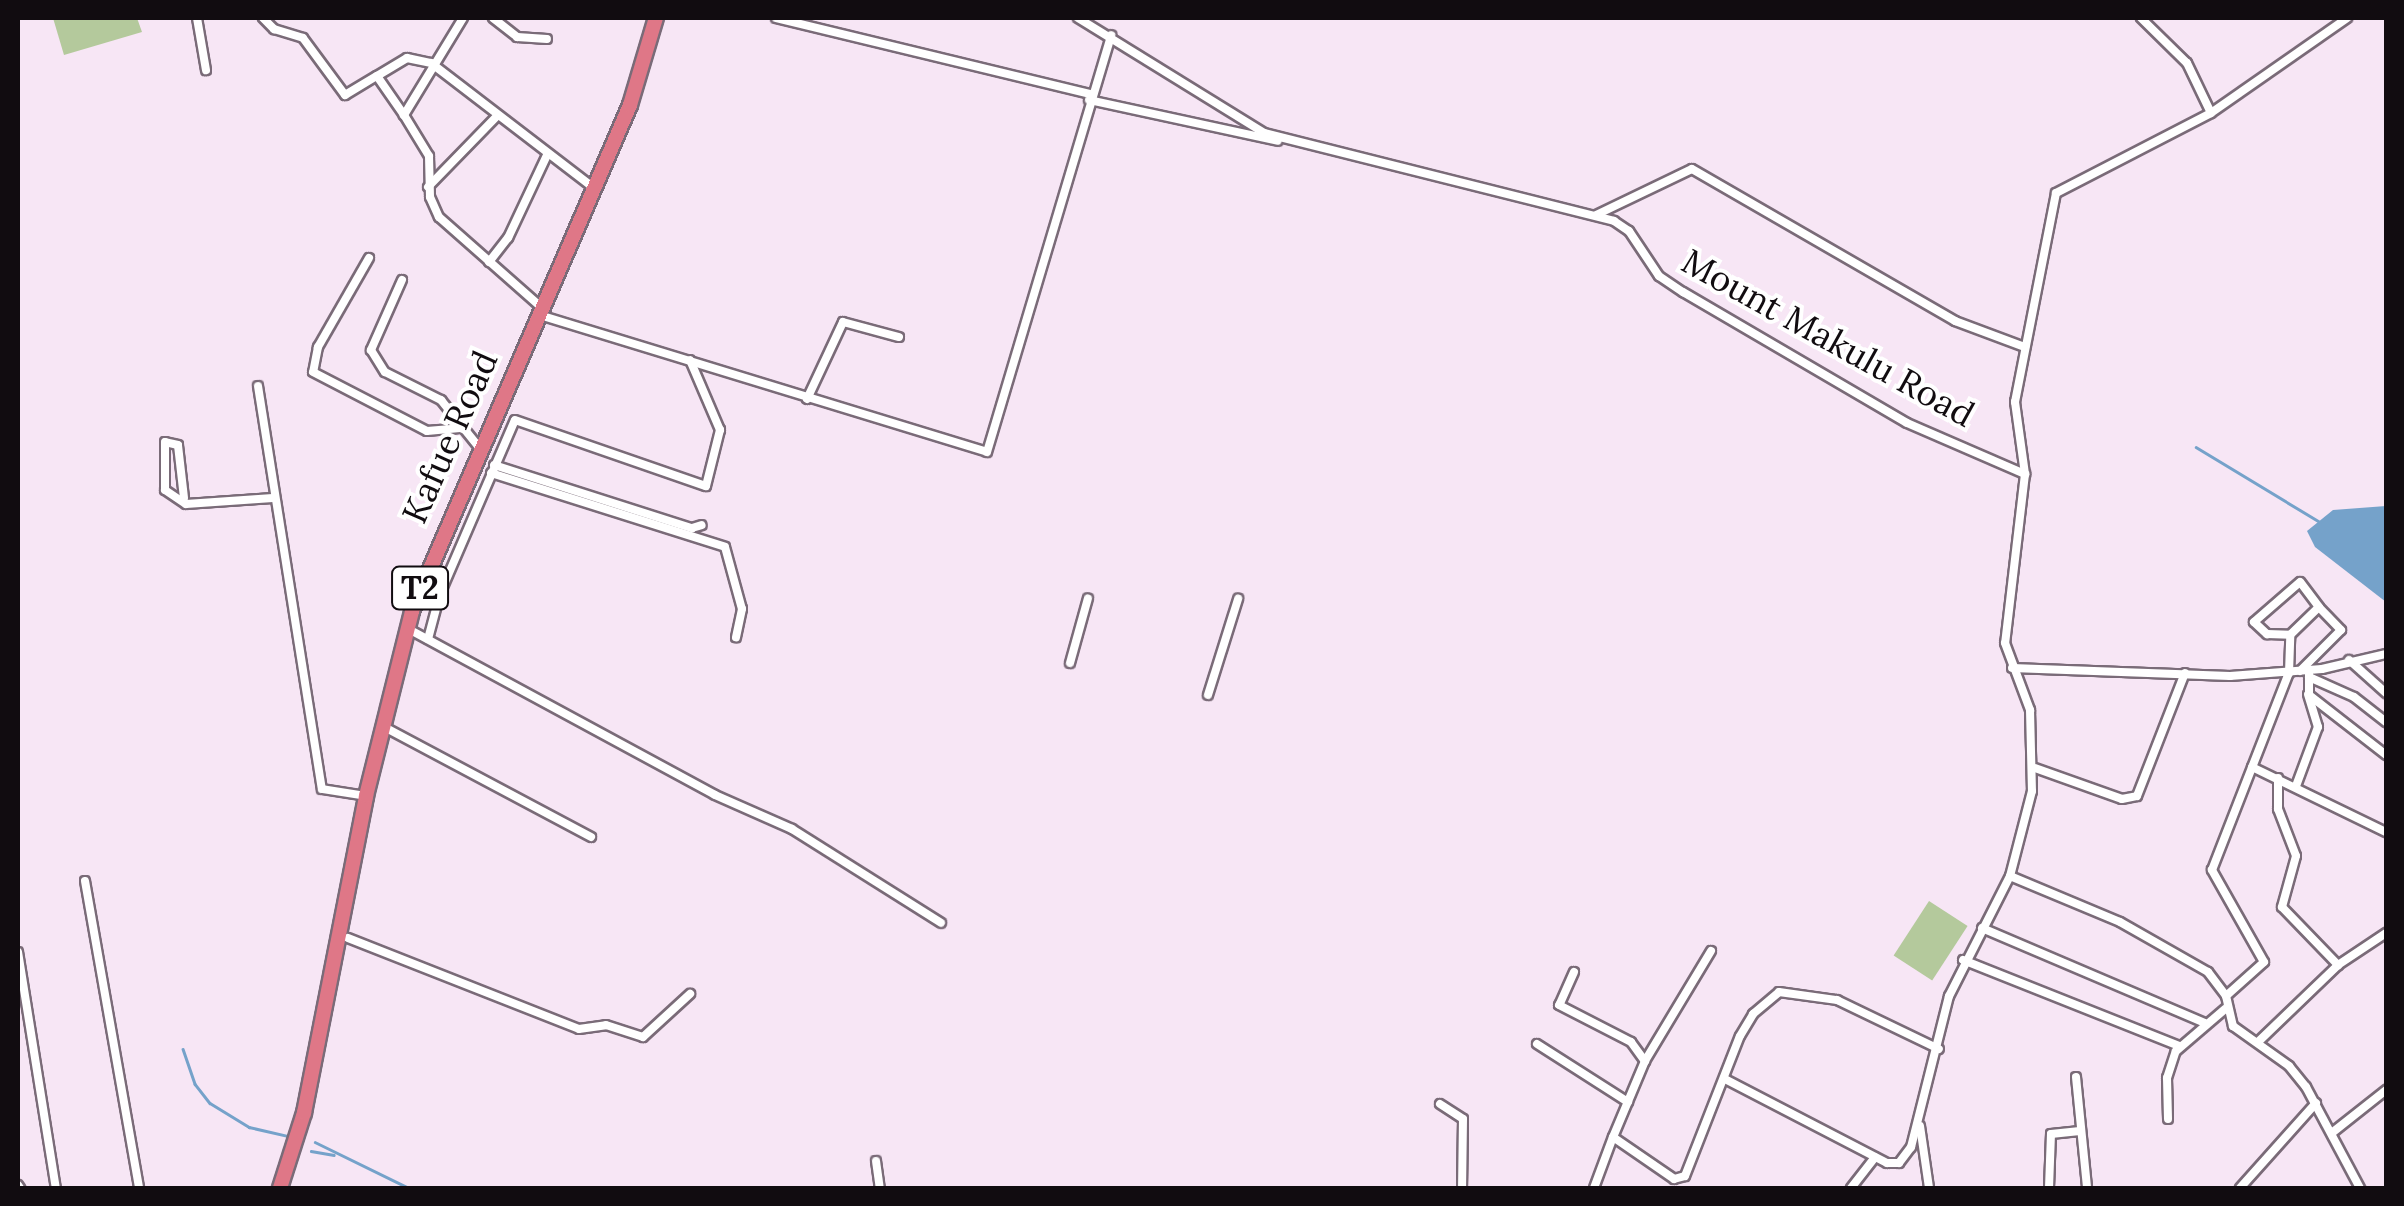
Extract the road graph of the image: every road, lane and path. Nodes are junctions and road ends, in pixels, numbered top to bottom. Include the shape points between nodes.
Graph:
1 (197, 18) edge
2 (263, 18) edge
3 (463, 18) edge
4 (493, 18) edge
5 (660, 18) edge
6 (776, 18) edge
7 (824, 18) edge
8 (1078, 18) edge
9 (2141, 18) edge
10 (2347, 18) edge
11 (820, 28) junction
12 (1111, 35) junction
13 (547, 39) dead end
14 (432, 64) junction
15 (206, 70) dead end
16 (377, 76) junction
17 (1090, 97) junction
18 (2211, 113) junction
19 (404, 115) junction
20 (497, 116) junction
21 (1287, 142) junction
22 (546, 154) junction
23 (428, 187) junction
24 (594, 188) junction
25 (1596, 215) junction
26 (369, 258) dead end
27 (489, 262) junction
28 (402, 280) dead end
29 (543, 312) junction
30 (899, 337) dead end
31 (2025, 347) junction
32 (690, 360) junction
33 (258, 386) dead end
34 (807, 399) junction
35 (460, 428) junction
36 (478, 446) junction
37 (489, 468) junction
38 (2024, 474) junction
39 (184, 498) junction
40 (273, 498) junction
41 (702, 525) dead end
42 (1088, 598) dead end
43 (1238, 599) dead end
44 (2319, 606) junction
45 (421, 636) junction
46 (2290, 636) junction
47 (736, 637) dead end
48 (2386, 654) edge
49 (2349, 660) junction
50 (1070, 663) dead end
51 (2012, 668) junction
52 (2185, 673) junction
53 (2302, 673) junction
54 (2386, 693) edge
55 (2308, 694) junction
56 (1208, 696) dead end
57 (2386, 722) edge
58 (388, 730) junction
59 (2385, 749) edge
60 (2035, 768) junction
61 (2252, 768) junction
62 (2278, 778) junction
63 (2296, 786) junction
64 (366, 796) junction
65 (2386, 832) edge
66 (591, 837) dead end
67 (2010, 876) junction
68 (85, 880) dead end
69 (941, 923) dead end
70 (1982, 928) junction
71 (2386, 933) edge
72 (348, 938) junction
73 (1711, 951) dead end
74 (18, 952) edge
75 (1963, 960) junction
76 (2338, 965) junction
77 (1574, 972) dead end
78 (690, 994) dead end
79 (2226, 996) junction
80 (21, 1003) edge
81 (2225, 1009) junction
82 (2205, 1023) junction
83 (585, 1030) junction
84 (600, 1037) dead end
85 (2258, 1042) junction
86 (1536, 1044) dead end
87 (2179, 1046) junction
88 (1939, 1049) junction
89 (1645, 1061) junction
90 (2076, 1077) dead end
91 (1725, 1079) junction
92 (2386, 1090) edge
93 (1628, 1102) junction
94 (2316, 1103) junction
95 (1440, 1104) dead end
96 (2168, 1119) dead end
97 (1920, 1122) junction
98 (2080, 1131) junction
99 (2334, 1132) junction
100 (1613, 1137) junction
101 (1875, 1157) junction
102 (876, 1161) dead end
103 (56, 1188) edge
104 (140, 1188) edge
105 (280, 1188) edge
106 (289, 1188) edge
107 (880, 1188) edge
108 (1462, 1188) edge
109 (1594, 1188) edge
110 (1850, 1188) edge
111 (1930, 1188) edge
112 (2049, 1188) edge
113 (2087, 1188) edge
114 (2240, 1188) edge
115 (2360, 1188) edge

1 - 15 street
2 - 16 street via 303,38 345,95
3 - 14 street
4 - 13 street via 517,37
5 - 24 highway, Kafue Road / T2
5 - 29 highway, Kafue Road / T2 via 642,96
6 - 11 street
7 - 11 street
8 - 12 street, Mount Makulu Road
9 - 18 street via 2188,63
10 - 18 street
11 - 17 street
12 - 17 street
12 - 21 street, Mount Makulu Road via 1252,127
14 - 16 street via 407,58
14 - 19 street
14 - 20 street
16 - 19 street
17 - 21 street via 1222,134
17 - 34 street via 988,451
18 - 31 street via 2056,194
19 - 23 street via 429,156
20 - 22 street
20 - 23 street
21 - 25 street, Mount Makulu Road
22 - 24 street
22 - 27 street via 508,238
23 - 27 street via 439,218
24 - 29 highway, Kafue Road / T2
25 - 31 street via 1682,170 1697,171 1962,324
25 - 38 street, Mount Makulu Road via 1629,231 1654,270 1683,292 1907,423
26 - 35 street via 318,347 313,372 426,431
27 - 29 street
28 - 35 street via 371,350 385,372 441,400
29 - 32 street
29 - 36 highway, Kafue Road / T2
29 - 37 highway, Kafue Road / T2
30 - 34 street via 843,322
31 - 38 street via 2015,402
32 - 34 street
32 - 37 street via 720,430 706,486 515,420
33 - 40 street
35 - 36 street
36 - 64 highway, Kafue Road / T2 via 412,611
37 - 41 street via 692,528
37 - 45 highway, Kafue Road / T2 via 453,542
37 - 47 street via 726,547 742,610
38 - 51 street via 2005,642
39 - 39 street via 178,445 165,442 165,490
39 - 40 street via 195,507
40 - 64 street via 322,789
42 - 50 street
43 - 56 street
44 - 46 street
44 - 46 street via 2298,582 2254,620 2261,632
44 - 53 street via 2341,630
45 - 58 highway, Kafue Road / T2
45 - 69 street via 714,795 792,829
46 - 53 street
48 - 49 street
49 - 53 street
49 - 54 street
51 - 52 street
51 - 60 street via 2030,710
52 - 53 street
52 - 60 street via 2137,796 2122,799
53 - 55 street
53 - 57 street via 2354,697
53 - 61 street
55 - 59 street
55 - 63 street via 2317,733
58 - 66 street
58 - 72 highway, Kafue Road / T2
60 - 67 street
61 - 62 street
61 - 79 street via 2212,870 2264,962
62 - 63 street
62 - 76 street via 2278,809 2296,856 2282,907
63 - 65 street
64 - 105 highway, Kafue Road / T2 via 304,1113
67 - 70 street
67 - 79 street via 2167,946 2208,972
68 - 104 street
70 - 75 street
70 - 82 street
71 - 76 street
72 - 83 street
72 - 106 highway, Kafue Road / T2
73 - 89 street
74 - 80 street
75 - 87 street
75 - 88 street
76 - 85 street
77 - 89 street via 1559,1005 1596,1030 1631,1042
78 - 83 street via 643,1037 606,1026
79 - 81 street
80 - 103 street
81 - 82 street
81 - 85 street via 2236,1029
82 - 87 street
83 - 84 street
85 - 94 street via 2288,1066
86 - 93 street
87 - 96 street via 2167,1078
88 - 91 street via 1851,1005 1790,990 1753,1014
88 - 97 street
89 - 93 street
90 - 98 street
91 - 100 street via 1680,1180
91 - 101 street
92 - 99 street
93 - 100 street
94 - 99 street
94 - 114 street
95 - 108 street via 1463,1119
97 - 101 street via 1904,1160
97 - 111 street
98 - 112 street via 2051,1134
98 - 113 street
99 - 115 street
100 - 109 street
101 - 110 street
102 - 107 street

